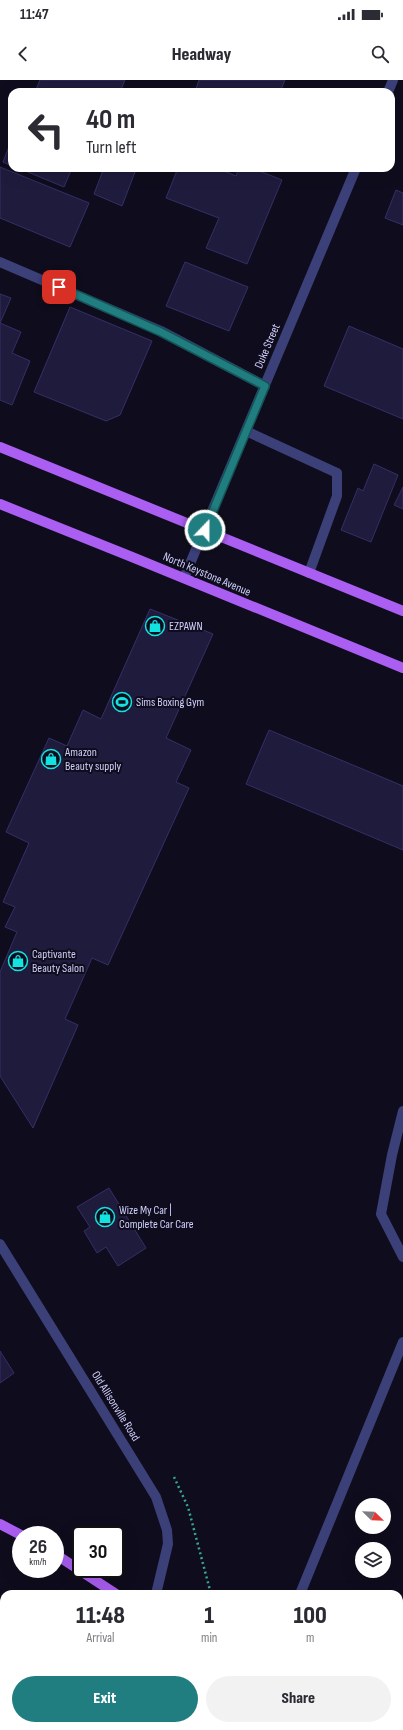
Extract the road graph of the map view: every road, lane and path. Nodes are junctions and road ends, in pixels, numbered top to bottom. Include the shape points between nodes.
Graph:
1 (354, 172) edge
2 (0, 262) edge
3 (265, 386) junction
4 (246, 431) junction
5 (0, 447) edge
6 (0, 504) edge
7 (205, 530) junction
8 (308, 573) junction
9 (184, 578) junction
10 (403, 611) edge
11 (403, 668) edge
12 (403, 1111) edge
13 (0, 1244) edge
14 (403, 1257) edge
15 (403, 1342) edge
16 (174, 1477) dead end
17 (0, 1524) edge
18 (12, 1530) edge
19 (64, 1560) edge
20 (110, 1590) edge
21 (157, 1590) edge
22 (210, 1590) edge
23 (302, 1590) edge

1 - 3 street, Duke Street
2 - 3 street via 161,332
3 - 4 street, Duke Street
4 - 7 street, Duke Street
4 - 8 street via 337,473 337,496
5 - 7 main road
6 - 9 main road, North Keystone Avenue
7 - 8 main road
7 - 9 street, Duke Street
8 - 10 main road
9 - 11 main road, North Keystone Avenue
12 - 14 street via 381,1214
13 - 21 street, Old Allisonville Road via 156,1497 164,1519 168,1544
15 - 23 street
16 - 22 path via 188,1507
17 - 18 main road
19 - 20 main road

